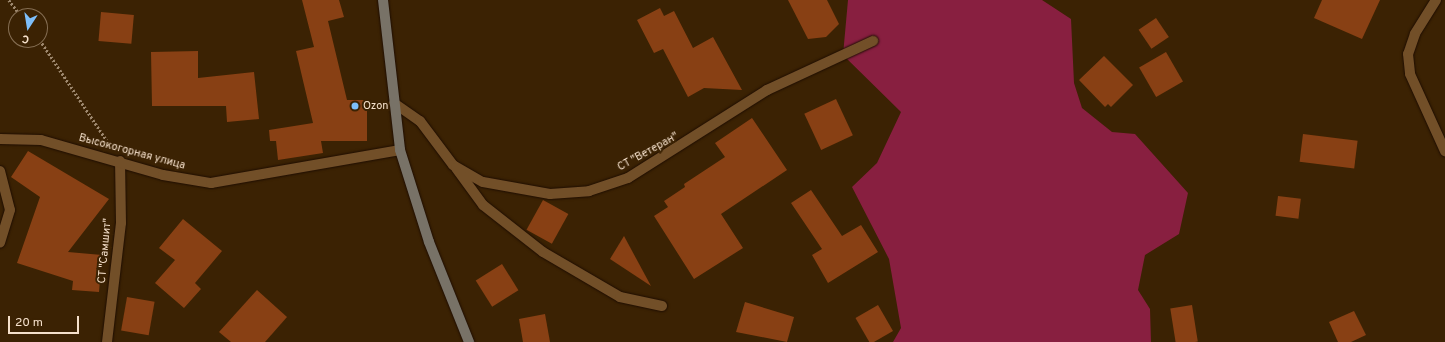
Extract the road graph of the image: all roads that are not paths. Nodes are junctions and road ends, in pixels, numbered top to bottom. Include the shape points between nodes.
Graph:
1 (383, 0) edge
2 (1436, 0) edge
3 (873, 41) dead end
4 (394, 103) junction
5 (0, 139) edge
6 (400, 150) junction
7 (1445, 151) edge
8 (120, 161) junction
9 (454, 165) junction
10 (0, 171) edge
11 (0, 243) edge
12 (662, 306) dead end
13 (107, 342) edge
14 (469, 342) edge

1 - 4 street
2 - 7 street via 1415,34 1408,54 1410,74
3 - 9 street, СТ "Ветеран" via 767,90 628,178 589,191 550,194 512,188 483,182
4 - 6 street
4 - 9 street, СТ "Ветеран" via 420,121
5 - 8 street, Высокогорная улица via 41,140
6 - 8 street, Высокогорная улица via 211,183 163,175
6 - 14 street via 428,242
8 - 13 street, СТ "Самшит" via 120,223
9 - 12 street via 483,205 543,252 620,298
10 - 11 street via 10,210

